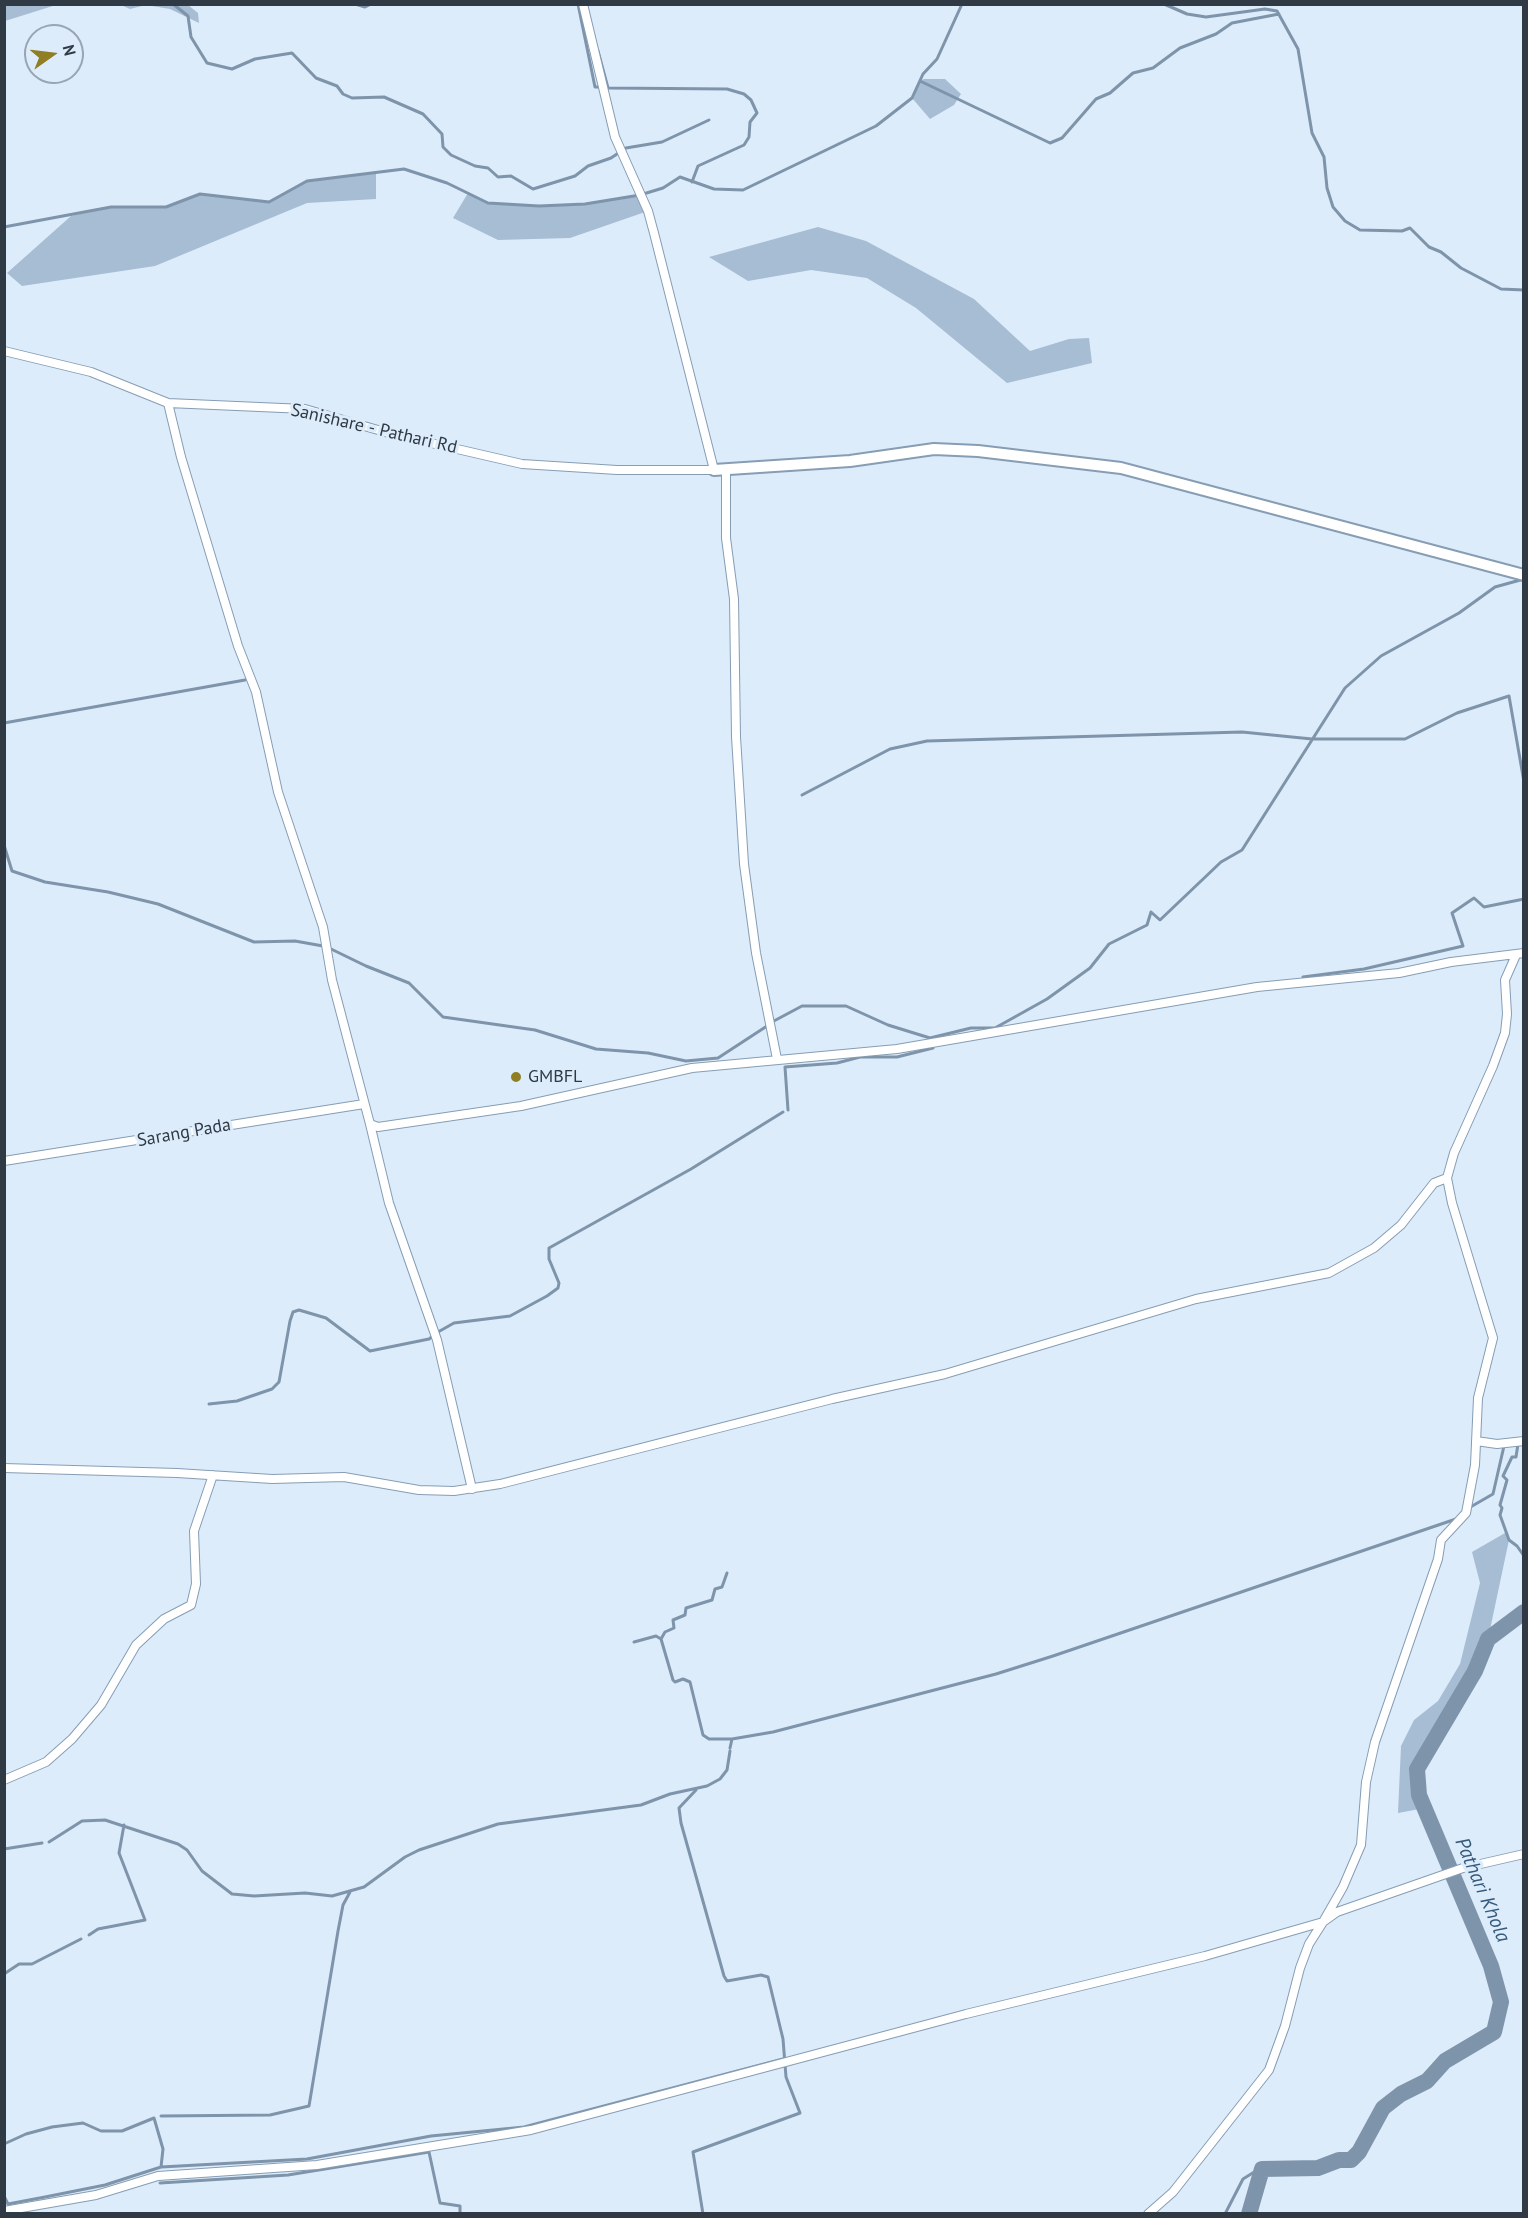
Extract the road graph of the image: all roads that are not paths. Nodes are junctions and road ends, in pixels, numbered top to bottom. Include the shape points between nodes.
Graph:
1 (583, 4) edge
2 (4, 351) edge
3 (168, 404) junction
4 (714, 470) junction
5 (726, 470) junction
6 (1524, 575) edge
7 (1520, 954) edge
8 (777, 1059) junction
9 (364, 1104) junction
10 (370, 1124) junction
11 (4, 1161) edge
12 (1447, 1178) junction
13 (1476, 1441) junction
14 (1524, 1442) edge
15 (4, 1468) edge
16 (213, 1475) junction
17 (472, 1489) junction
18 (4, 1780) edge
19 (1524, 1854) edge
20 (1323, 1922) junction
21 (4, 2211) edge
22 (1148, 2214) edge

1 - 4 street via 609,119 651,222
2 - 3 street, Sanishare - Pathari Rd via 91,372
3 - 4 street, Sanishare - Pathari Rd via 305,409 392,434 534,465
3 - 9 street via 238,646 256,692 278,792 323,927 332,980
4 - 5 street
5 - 6 street via 850,461 934,449 1121,468
5 - 8 street via 726,538 734,599 736,737 744,864 756,953
7 - 8 street via 1399,973 1257,987 897,1048
7 - 12 street via 1505,980 1505,1033
8 - 10 street via 692,1068 522,1106 378,1127
9 - 10 street
9 - 11 street, Sarang Pada
10 - 17 street via 390,1203 440,1351
12 - 13 street via 1493,1338 1478,1398
12 - 17 street via 1434,1183 1401,1225 1374,1248 1329,1273 1196,1299 945,1374
13 - 14 street
13 - 20 street via 1466,1513 1441,1540 1438,1559 1375,1742 1366,1782 1361,1845
15 - 16 street
16 - 17 street via 272,1479 344,1477 419,1490
16 - 18 street via 194,1531 196,1584 191,1605 164,1619 136,1644 101,1705 72,1739 46,1762
19 - 20 street via 1463,1868 1337,1912
20 - 21 street via 531,2130 317,2165 158,2176 96,2195
20 - 22 street via 1300,1968 1283,2035 1269,2070 1173,2192

